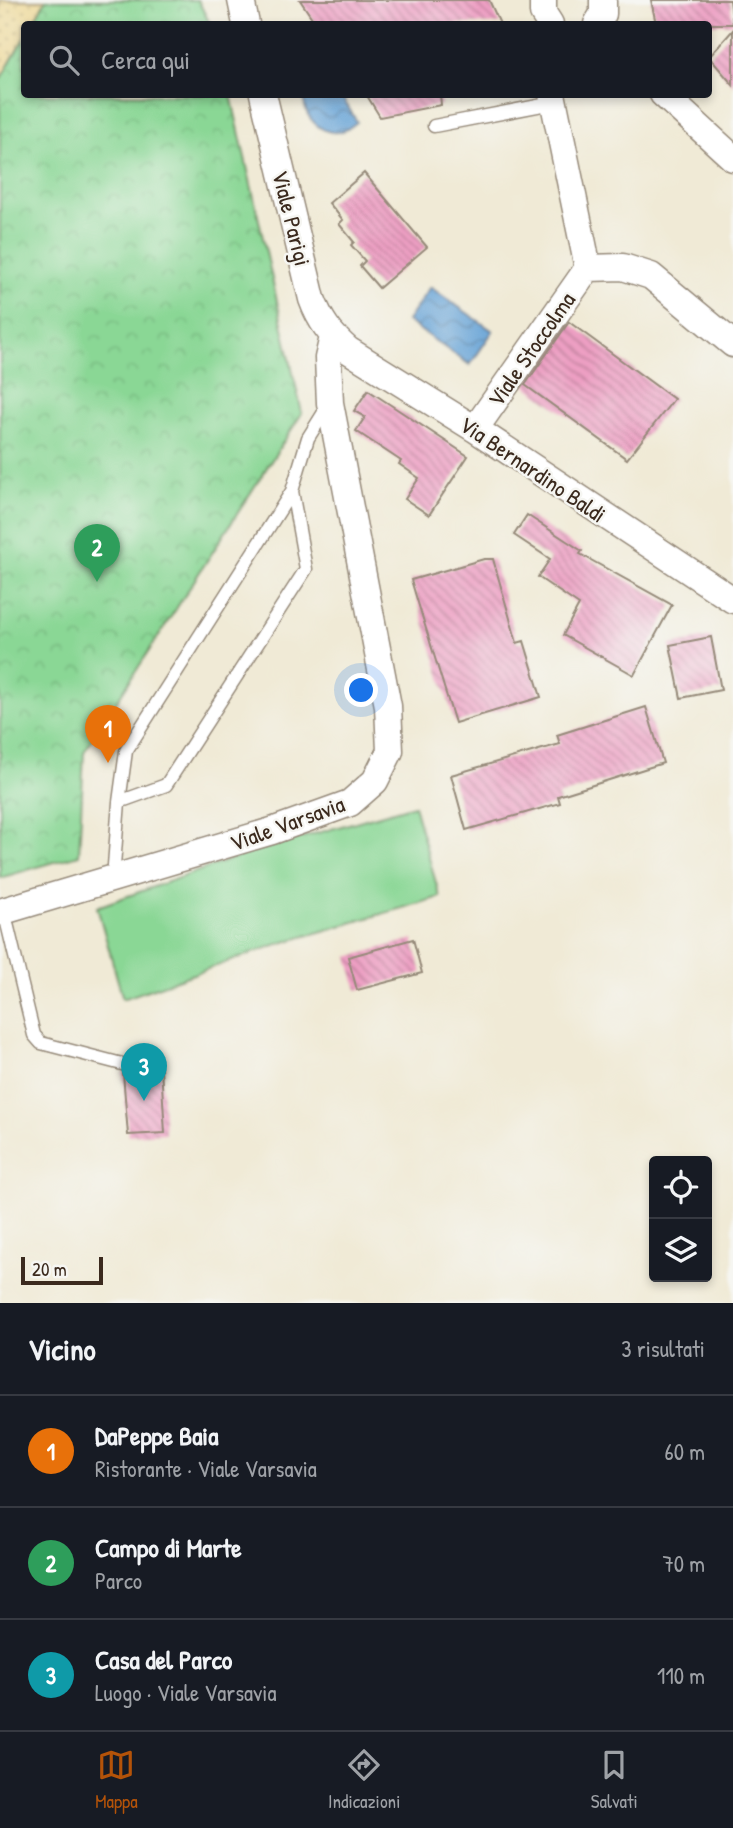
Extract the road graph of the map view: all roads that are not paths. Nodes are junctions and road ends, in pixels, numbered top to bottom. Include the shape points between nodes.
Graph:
1 (241, 0) edge
2 (245, 21) edge
3 (263, 98) edge
4 (667, 98) edge
5 (553, 99) edge
6 (433, 126) dead end
7 (733, 158) edge
8 (587, 268) junction
9 (332, 337) junction
10 (733, 344) edge
11 (330, 403) junction
12 (475, 429) junction
13 (292, 491) junction
14 (733, 600) edge
15 (118, 802) junction
16 (113, 879) junction
17 (2, 912) edge
18 (122, 1064) dead end

1 - 2 street
3 - 9 street, Viale Parigi via 312,299
4 - 7 street
5 - 6 lane
5 - 8 street, Viale Stoccolma
8 - 10 street, Viale Stoccolma via 623,267 651,276
8 - 12 street, Viale Stoccolma
9 - 11 street, Viale Varsavia
9 - 12 street, Via Bernardino Baldi
11 - 13 lane via 308,438
11 - 16 street, Viale Varsavia via 388,706 390,751 375,781 349,803
12 - 14 street, Via Bernardino Baldi
13 - 15 lane via 126,751
13 - 15 lane via 306,569 166,785
15 - 16 lane
16 - 17 street, Viale Varsavia
17 - 18 lane via 34,1035 41,1043

